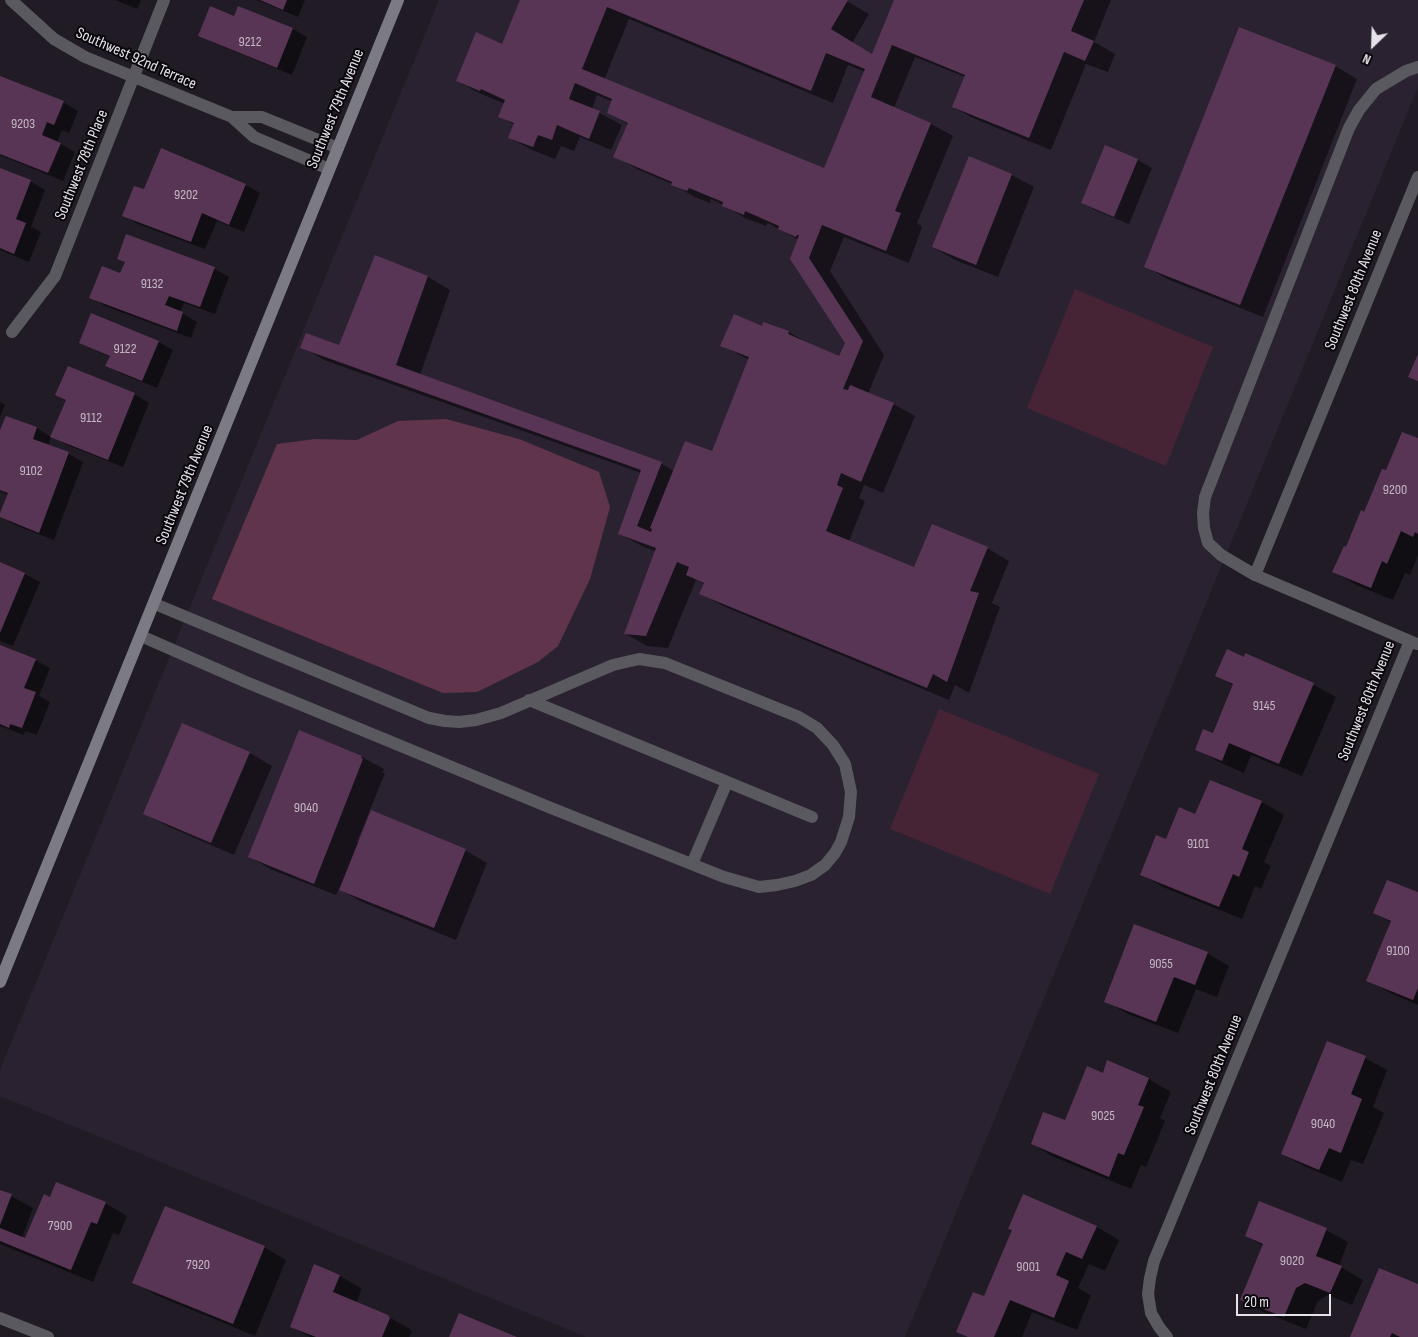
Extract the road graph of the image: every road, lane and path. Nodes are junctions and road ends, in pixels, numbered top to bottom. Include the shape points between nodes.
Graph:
1 (11, 0) edge
2 (164, 0) edge
3 (398, 0) edge
4 (1418, 67) edge
5 (134, 78) junction
6 (232, 117) junction
7 (338, 148) junction
8 (329, 169) junction
9 (1418, 177) edge
10 (12, 332) dead end
11 (1255, 575) junction
12 (154, 604) junction
13 (141, 636) junction
14 (1414, 643) edge
15 (529, 700) junction
16 (727, 782) junction
17 (812, 818) dead end
18 (692, 864) junction
19 (0, 982) edge
20 (0, 1318) edge
21 (1163, 1332) edge
22 (48, 1337) edge

1 - 5 street, Southwest 92nd Terrace via 54,39 85,57
2 - 5 street, Southwest 78th Place
3 - 7 street, Southwest 79th Avenue
4 - 11 street via 1406,70 1376,89 1349,128 1205,497 1203,513 1208,543 1221,555
5 - 6 street, Southwest 92nd Terrace
5 - 10 street, Southwest 78th Place via 55,276
6 - 7 street, Southwest 92nd Terrace via 262,117
6 - 8 street, Southwest 92nd Terrace via 254,137
7 - 8 street, Southwest 79th Avenue
8 - 12 street, Southwest 79th Avenue
9 - 11 street, Southwest 80th Avenue
11 - 14 street, Southwest 80th Avenue
12 - 13 street, Southwest 79th Avenue
12 - 15 street via 428,718 459,722 476,720
13 - 18 street via 523,797
13 - 19 street, Southwest 79th Avenue
14 - 21 street, Southwest 80th Avenue via 1154,1261 1148,1294 1151,1312
15 - 16 street
15 - 18 street via 613,665 639,659 653,660 799,717 826,736 845,764 851,792 849,817 841,842 825,865 795,881 759,887
16 - 17 street
16 - 18 street
20 - 22 street

